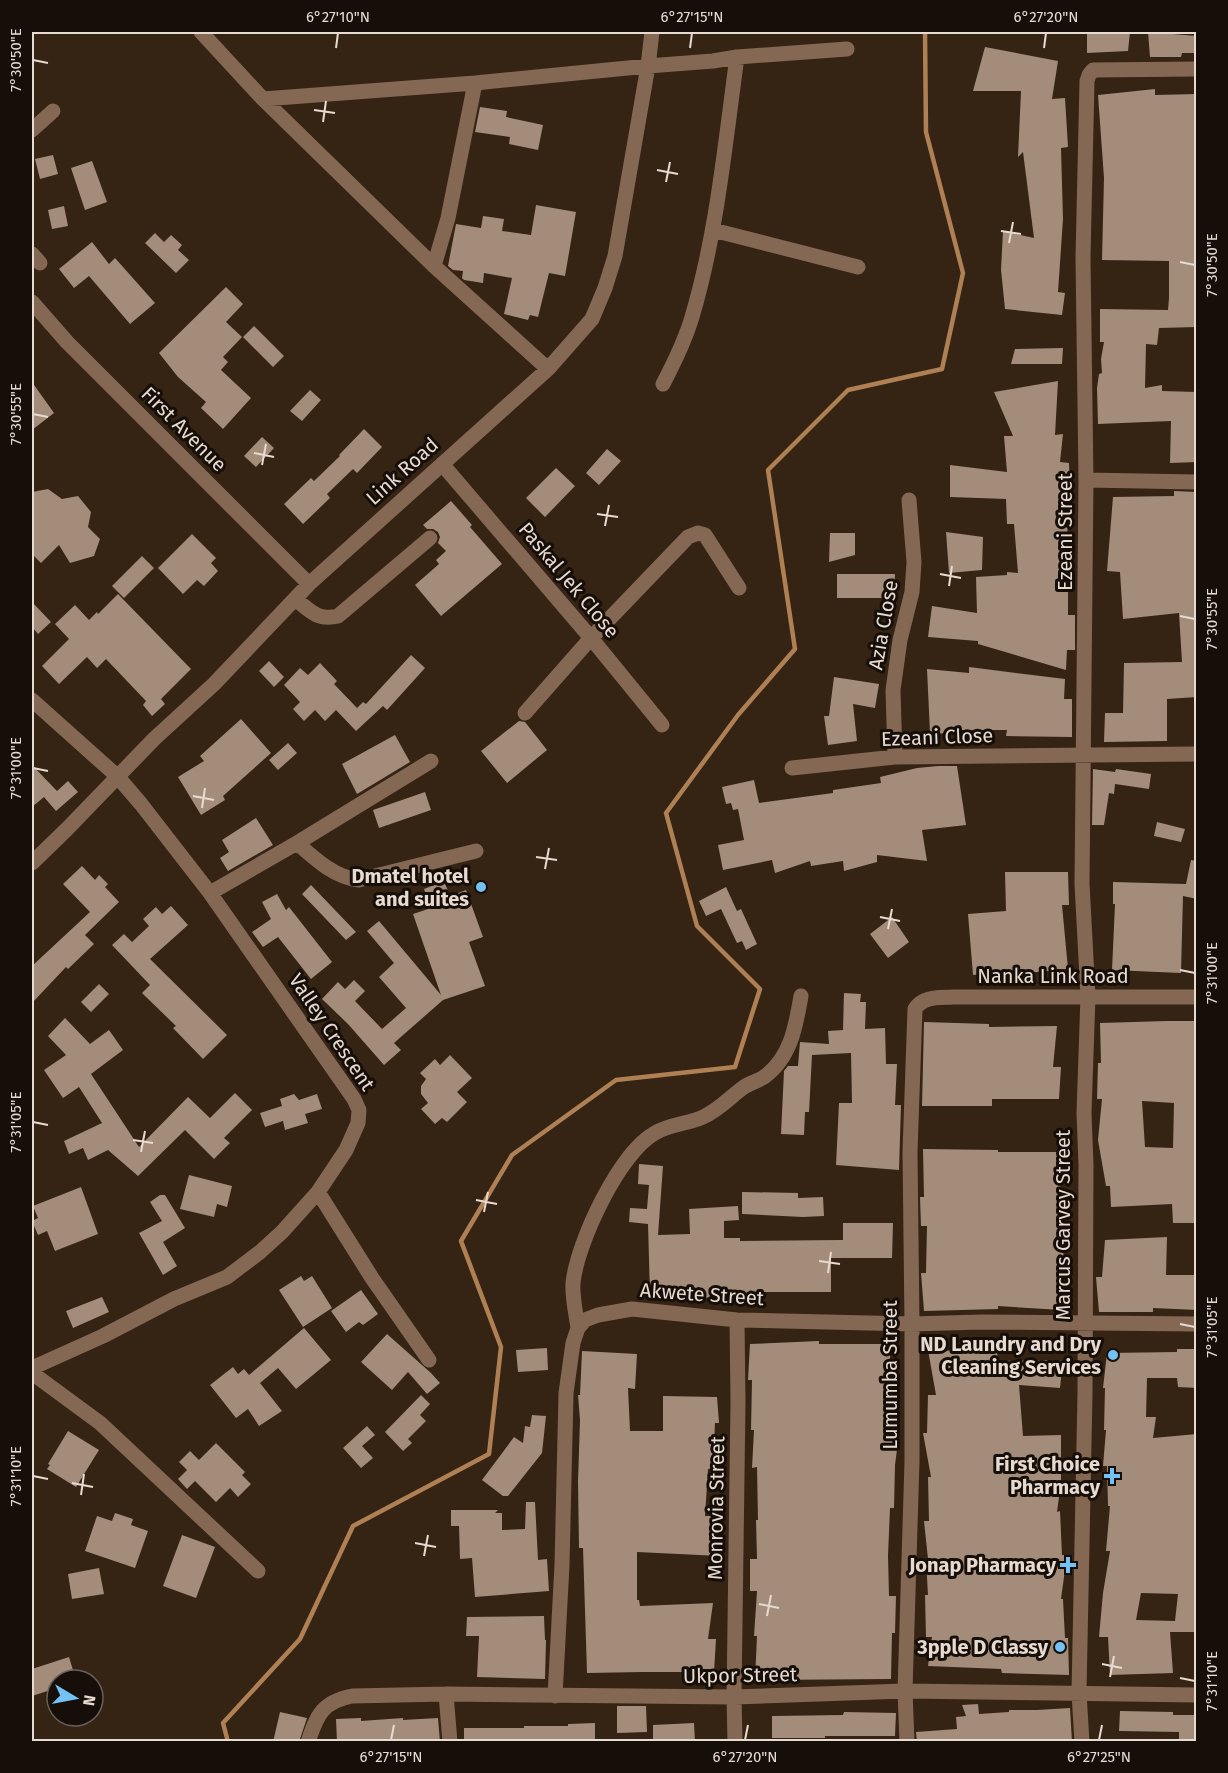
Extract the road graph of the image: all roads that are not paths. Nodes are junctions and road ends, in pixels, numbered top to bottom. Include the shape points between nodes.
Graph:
1 (201, 32) edge
2 (652, 32) edge
3 (847, 49) dead end
4 (737, 57) junction
5 (648, 66) junction
6 (1197, 69) edge
7 (475, 83) junction
8 (263, 99) junction
9 (53, 111) dead end
10 (32, 130) edge
11 (712, 230) junction
12 (434, 266) junction
13 (858, 267) dead end
14 (32, 302) edge
15 (548, 369) junction
16 (663, 384) dead end
17 (442, 464) junction
18 (1086, 480) junction
19 (1197, 482) edge
20 (909, 500) dead end
21 (430, 538) dead end
22 (309, 584) junction
23 (739, 588) dead end
24 (295, 598) junction
25 (591, 638) junction
26 (32, 700) edge
27 (525, 713) dead end
28 (662, 725) dead end
29 (1197, 754) edge
30 (1084, 755) junction
31 (895, 757) junction
32 (431, 761) dead end
33 (792, 768) dead end
34 (117, 776) junction
35 (297, 843) junction
36 (476, 851) dead end
37 (32, 863) edge
38 (210, 893) junction
39 (801, 996) dead end
40 (1088, 996) junction
41 (1197, 997) edge
42 (915, 1009) joint
43 (318, 1192) junction
44 (737, 1320) junction
45 (1084, 1323) junction
46 (912, 1324) junction
47 (1197, 1324) edge
48 (578, 1328) junction
49 (429, 1360) dead end
50 (32, 1368) edge
51 (32, 1373) edge
52 (258, 1571) dead end
53 (904, 1691) junction
54 (1079, 1693) junction
55 (446, 1694) junction
56 (1197, 1695) edge
57 (555, 1696) junction
58 (734, 1697) junction
59 (308, 1742) edge
60 (450, 1742) edge
61 (735, 1742) edge
62 (907, 1742) edge
63 (1082, 1742) edge

1 - 8 street
2 - 5 street, Link Road
3 - 4 street
4 - 5 street
4 - 11 street
5 - 7 street
5 - 15 street, Link Road via 615,256 605,288 592,320
6 - 18 street, Ezeani Street via 1093,70 1087,81 1083,246
7 - 8 street
7 - 12 street
8 - 12 street
9 - 10 street
11 - 13 street
11 - 16 street via 691,319
12 - 15 street
14 - 22 street, First Avenue via 75,351
15 - 17 street, Link Road
17 - 22 street, Link Road
17 - 25 street, Paskal Jek Close
18 - 19 street
18 - 30 street, Ezeani Street
20 - 31 street, Azia Close via 914,562 894,690
21 - 24 street via 338,616 327,619 316,615
22 - 24 street, Link Road
23 - 25 street via 705,535 698,533 688,537
24 - 34 street, Link Road via 214,684
25 - 27 street
25 - 28 street, Paskal Jek Close
26 - 34 street, Valley Crescent
29 - 30 street, Ezeani Close
30 - 31 street, Ezeani Close
30 - 40 street, Ezeani Street via 1082,884
31 - 33 street, Ezeani Close
32 - 35 street
34 - 37 street, Link Road
34 - 38 street, Valley Crescent
35 - 36 street via 334,871 359,880
35 - 38 street
38 - 43 street, Valley Crescent via 359,1110 358,1123 346,1150
39 - 48 street via 789,1048 765,1077 703,1117 655,1133 611,1182 576,1266 573,1285
40 - 41 street, Nanka Link Road
40 - 42 street, Nanka Link Road via 925,999
40 - 45 street, Marcus Garvey Street
42 - 46 street, Lumumba Street via 910,1152
43 - 49 street
43 - 50 street, Valley Crescent via 275,1239 227,1277
44 - 46 street, Akwete Street
44 - 48 street, Akwete Street via 632,1309 598,1315
44 - 58 street, Monrovia Street
45 - 46 street, Akwete Street
45 - 47 street, Akwete Street
45 - 54 street, Marcus Garvey Street
46 - 53 street, Lumumba Street
48 - 57 street via 566,1393
51 - 52 street via 100,1423
53 - 54 street, Ukpor Street
53 - 58 street, Ukpor Street
53 - 62 street, Lumumba Street
54 - 56 street, Ukpor Street
54 - 63 street, Marcus Garvey Street
55 - 57 street, Ukpor Street
55 - 59 street, Ukpor Street via 342,1698 322,1710
55 - 60 street
57 - 58 street, Ukpor Street
58 - 61 street, Monrovia Street

